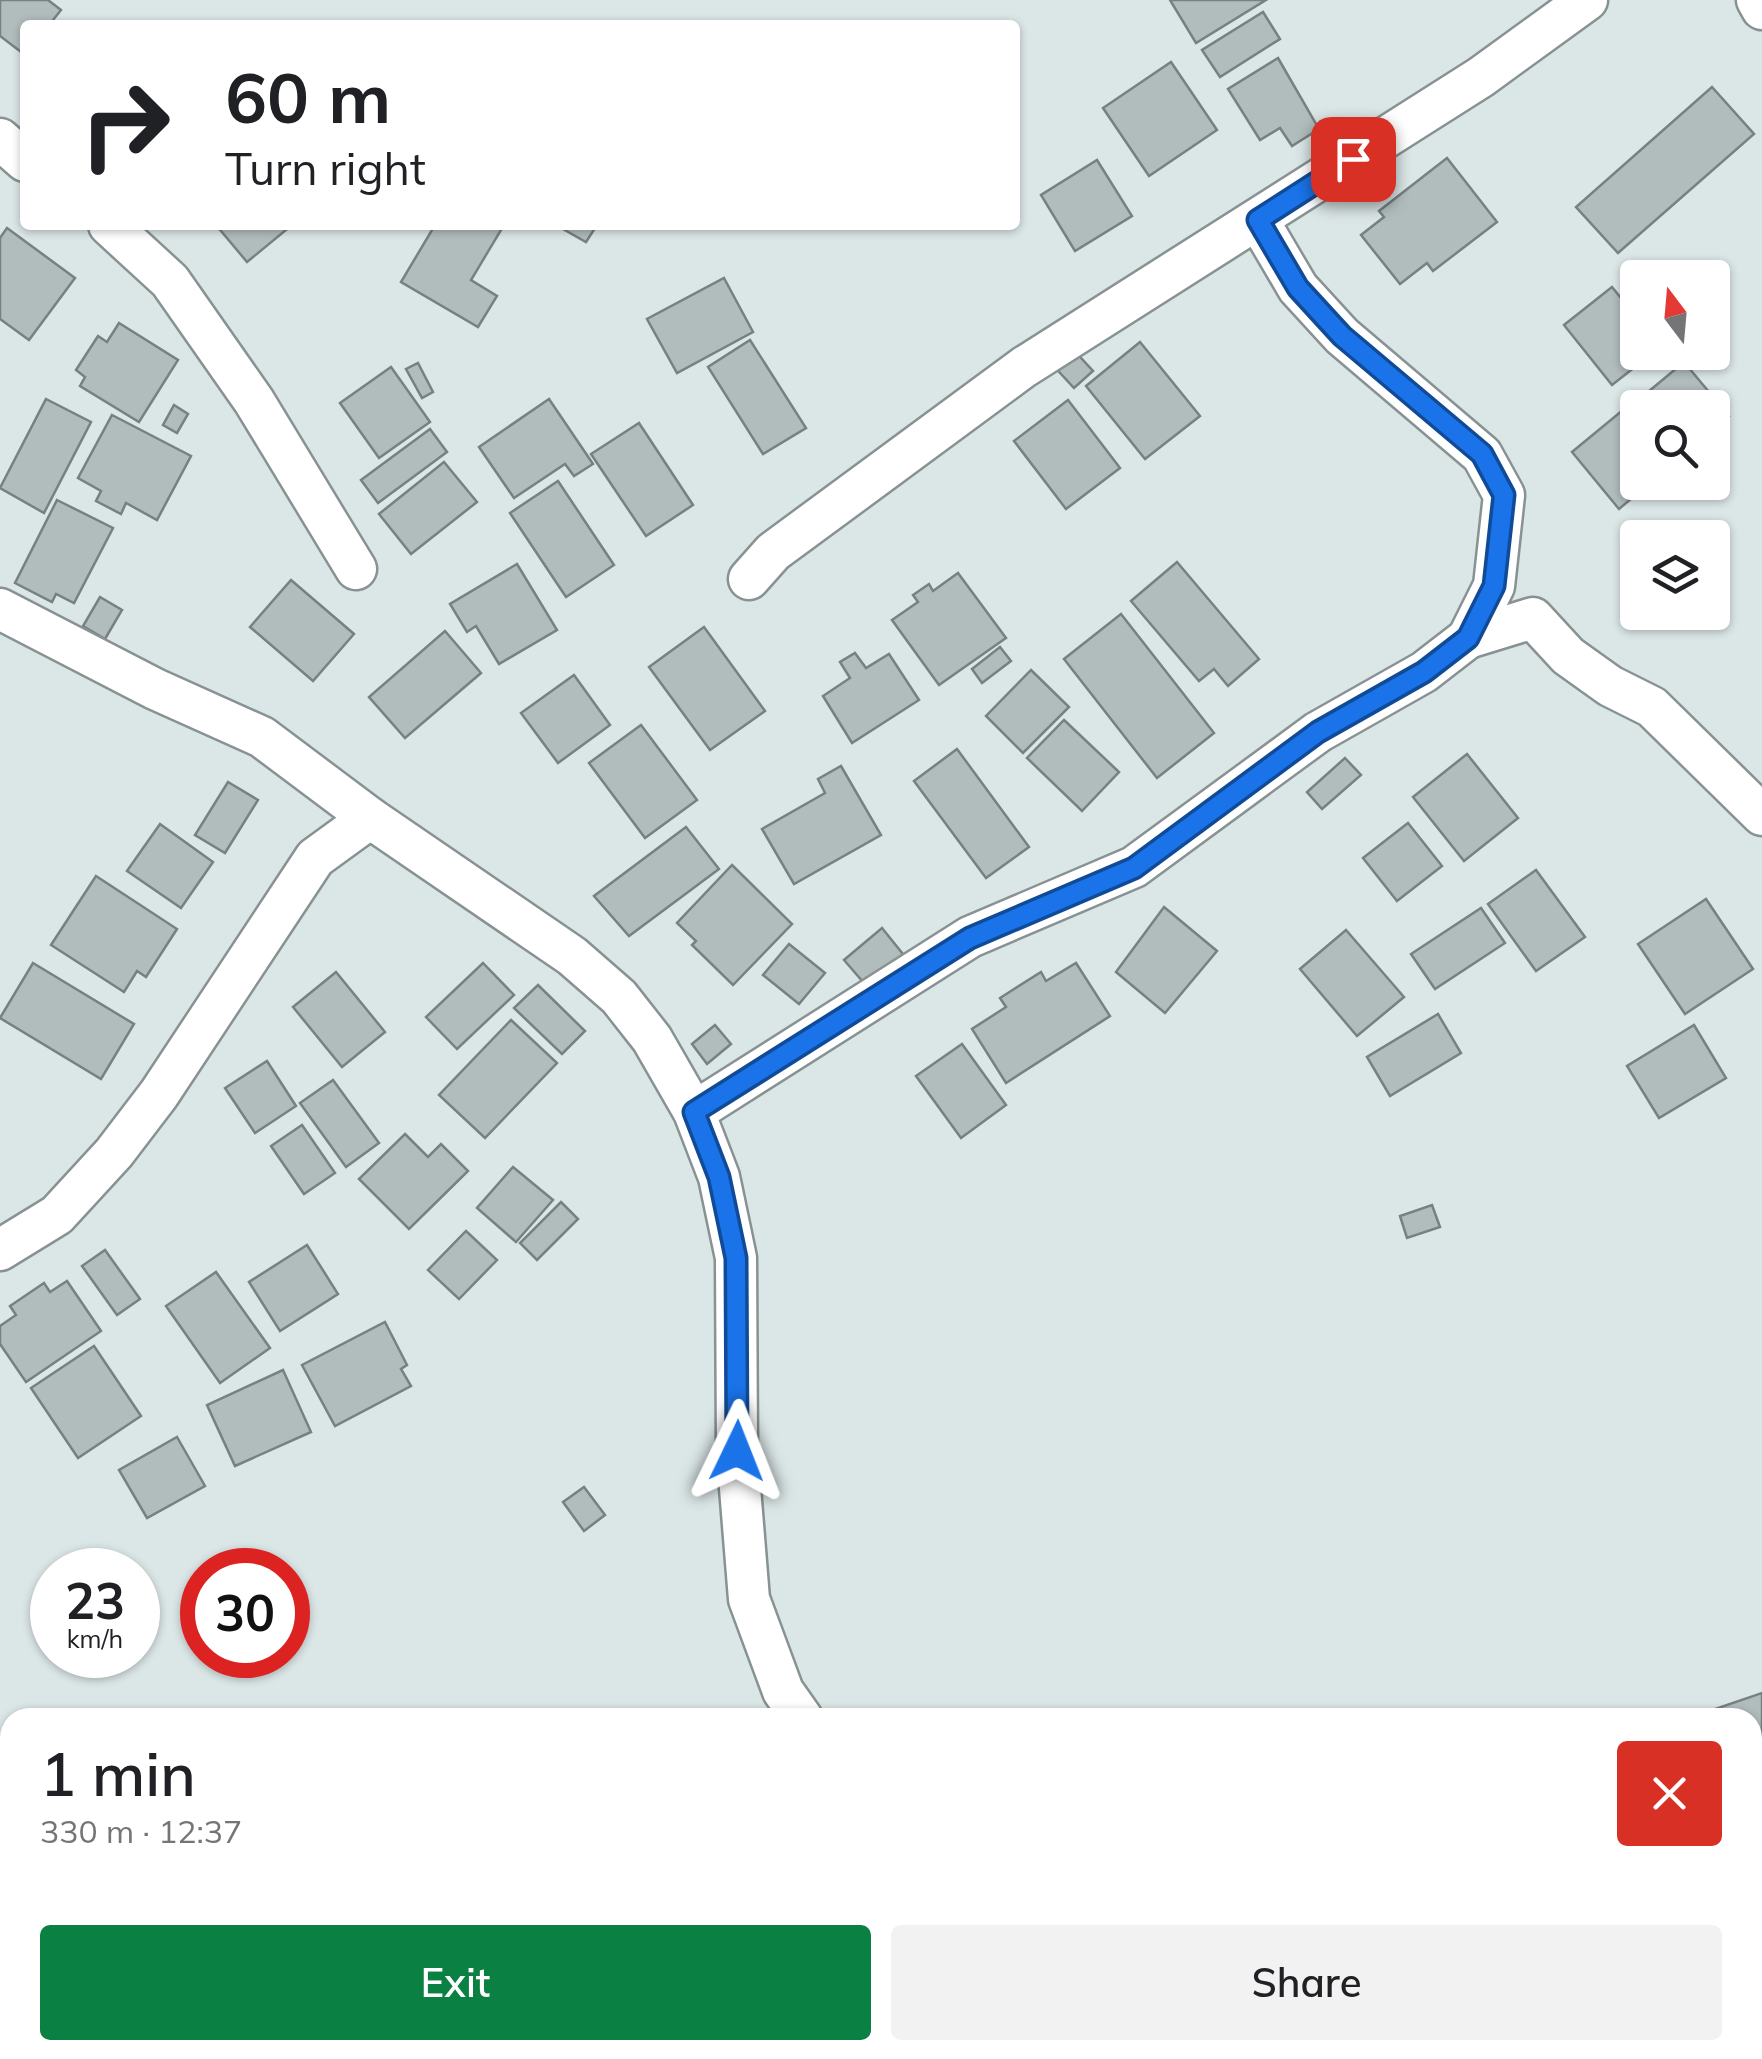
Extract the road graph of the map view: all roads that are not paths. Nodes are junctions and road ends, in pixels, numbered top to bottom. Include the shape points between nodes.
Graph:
1 (1586, 0) edge
2 (1756, 0) edge
3 (1762, 8) edge
4 (0, 139) edge
5 (20, 156) edge
6 (1258, 220) junction
7 (114, 230) edge
8 (356, 569) dead end
9 (748, 579) dead end
10 (0, 609) edge
11 (1468, 638) junction
12 (1762, 815) edge
13 (370, 818) junction
14 (694, 1112) junction
15 (0, 1250) edge
16 (795, 1708) edge

1 - 6 street
2 - 3 street
4 - 5 street
6 - 9 street via 1024,367 773,552
6 - 11 street via 1298,288 1342,336 1482,454 1504,495 1494,586
7 - 8 street via 170,281 254,401
10 - 13 street via 262,737
11 - 12 street via 1532,618 1568,656 1652,707
11 - 14 street via 1424,672 1318,732 1134,868 970,938
13 - 14 street via 520,917 619,997
13 - 15 street via 315,858 114,1153 57,1215
14 - 16 street via 719,1177 736,1258 737,1451 748,1599

